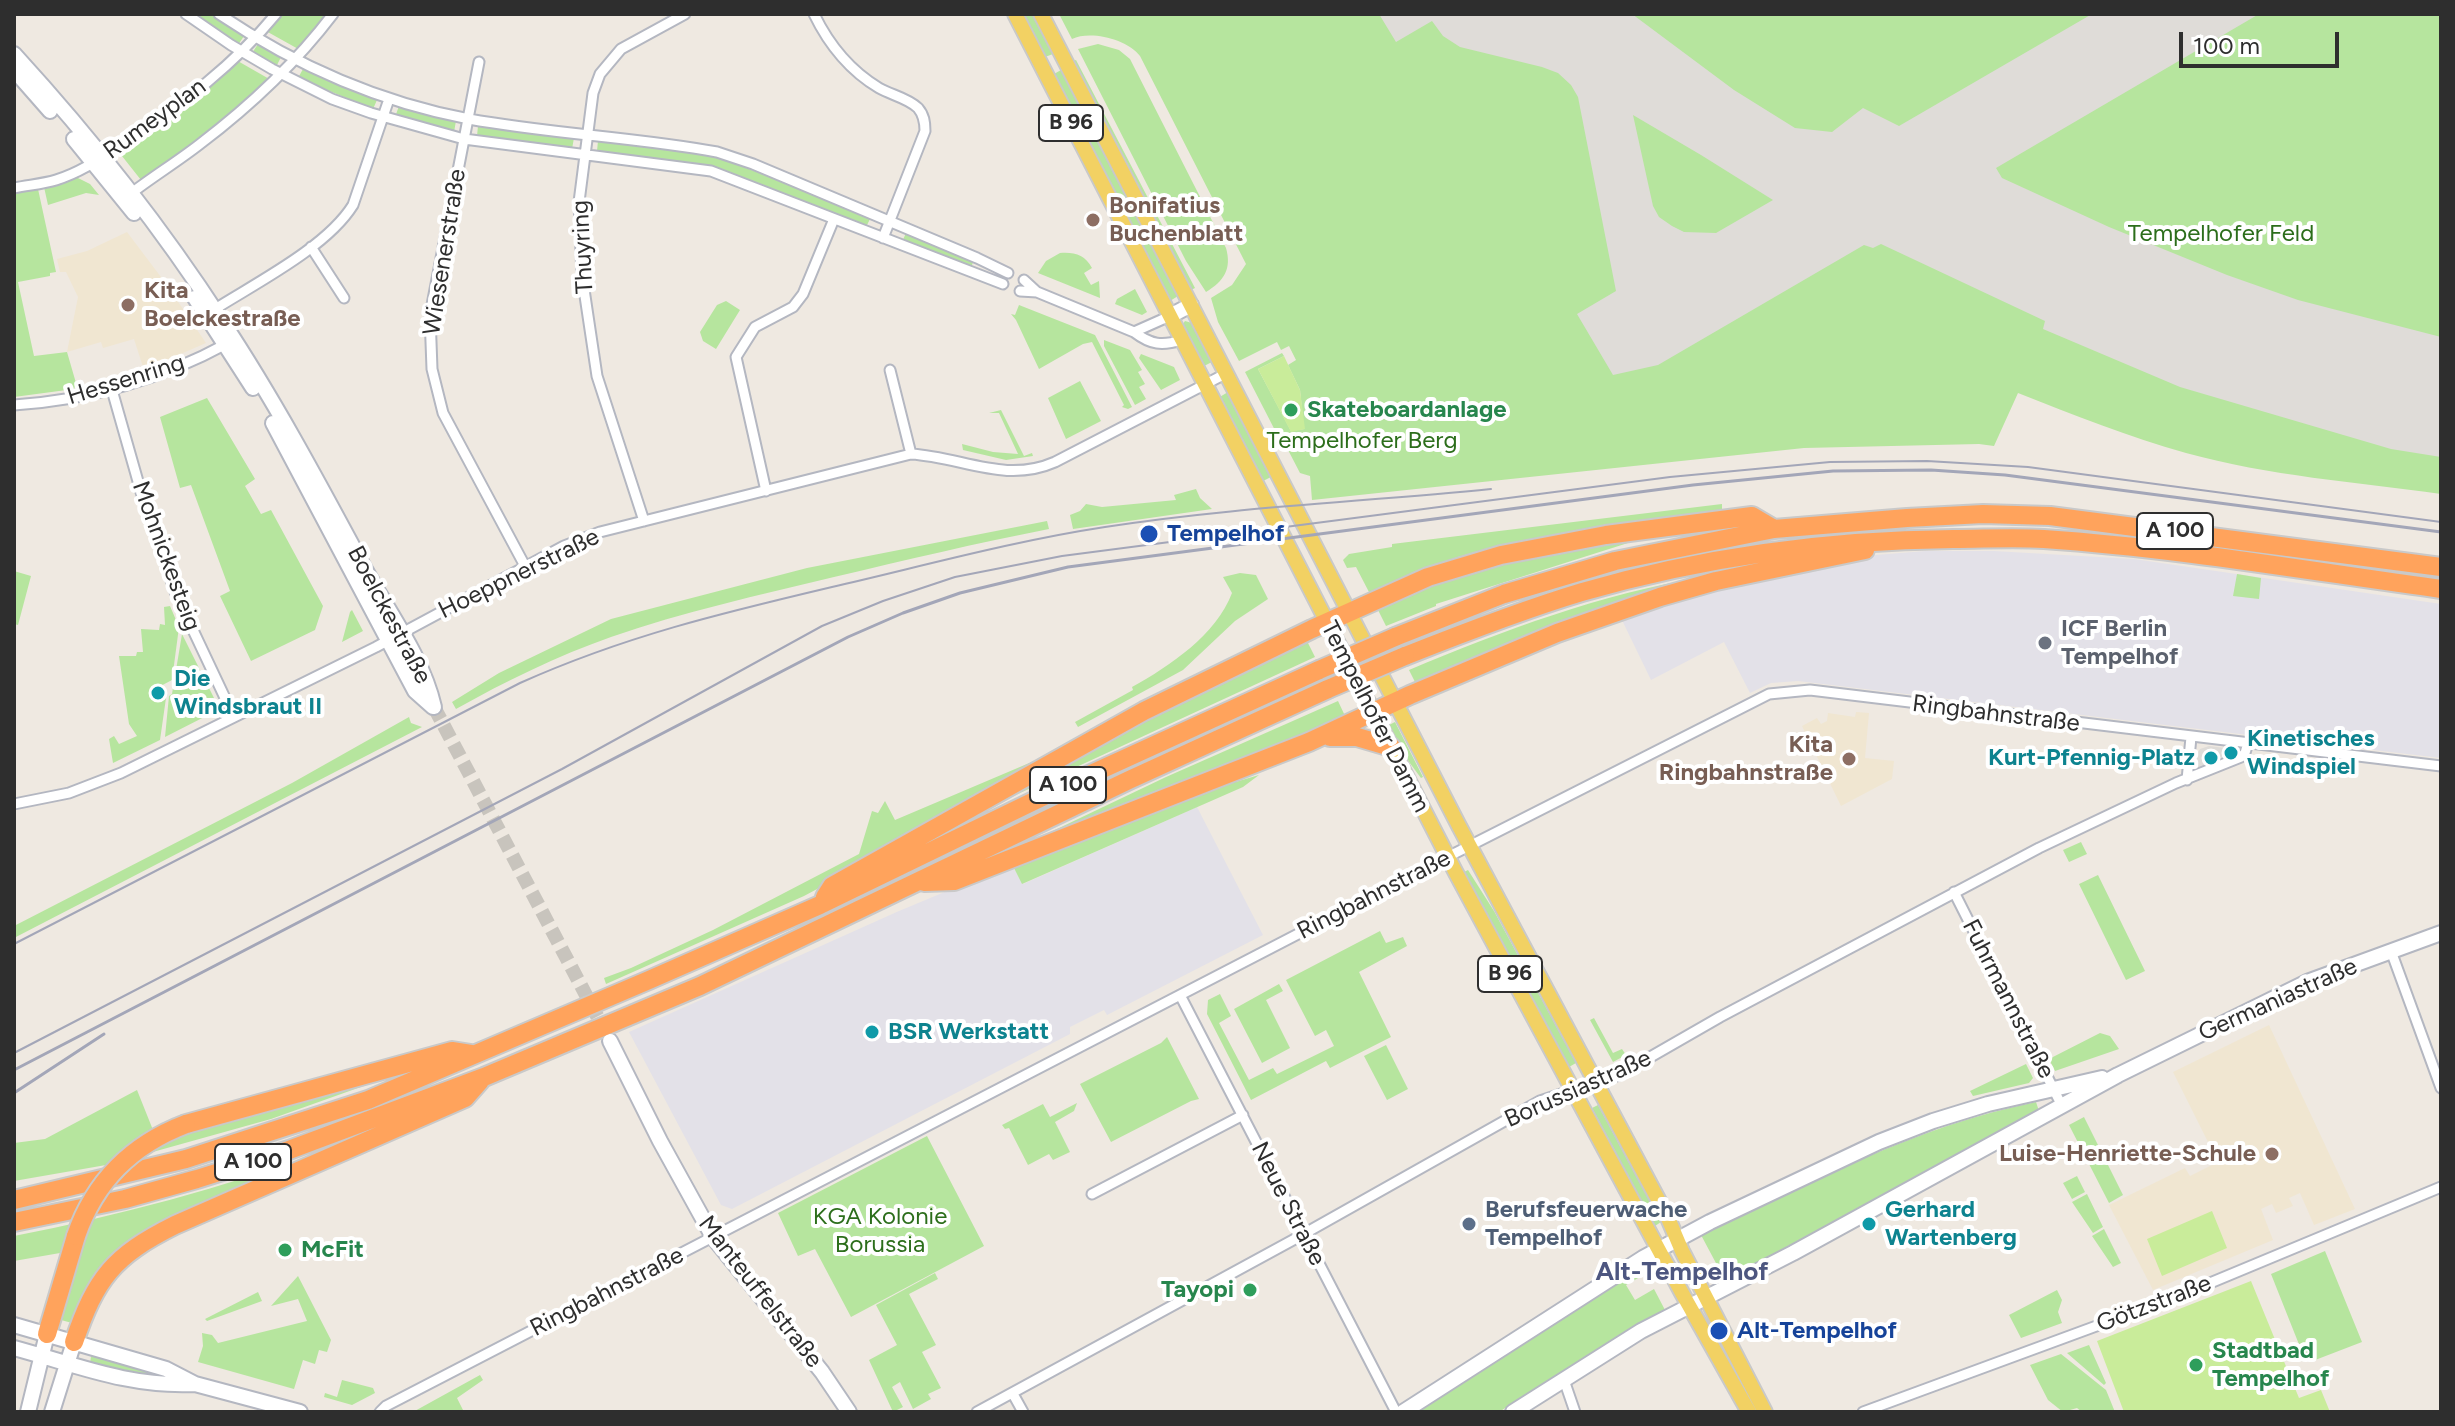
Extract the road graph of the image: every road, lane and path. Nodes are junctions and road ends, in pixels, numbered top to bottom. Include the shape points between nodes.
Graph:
1 (186, 14) edge
2 (219, 14) edge
3 (276, 14) edge
4 (333, 14) edge
5 (659, 14) edge
6 (685, 14) edge
7 (814, 14) edge
8 (1015, 14) edge
9 (1041, 14) edge
10 (665, 24) junction
11 (255, 37) junction
12 (241, 52) junction
13 (14, 54) edge
14 (1062, 54) junction
15 (296, 60) junction
16 (479, 62) dead end
17 (1042, 66) junction
18 (14, 70) edge
19 (281, 74) junction
20 (389, 99) junction
21 (383, 117) junction
22 (468, 119) junction
23 (586, 135) junction
24 (464, 139) junction
25 (584, 154) junction
26 (98, 160) junction
27 (14, 188) edge
28 (127, 196) junction
29 (834, 219) junction
30 (890, 222) junction
31 (883, 238) junction
32 (311, 247) junction
33 (991, 265) junction
34 (1008, 273) dead end
35 (986, 278) junction
36 (1024, 280) dead end
37 (1003, 284) dead end
38 (1020, 291) dead end
39 (1037, 292) junction
40 (344, 298) dead end
41 (1191, 305) junction
42 (215, 309) junction
43 (1170, 316) junction
44 (1134, 332) junction
45 (1182, 340) junction
46 (230, 342) junction
47 (890, 370) dead end
48 (1227, 373) junction
49 (1204, 384) junction
50 (112, 390) junction
51 (14, 405) edge
52 (911, 454) junction
53 (766, 491) junction
54 (644, 521) junction
55 (1774, 529) junction
56 (1887, 539) junction
57 (525, 566) junction
58 (2441, 567) edge
59 (2441, 589) edge
60 (1349, 612) junction
61 (1326, 622) junction
62 (401, 633) junction
63 (388, 641) junction
64 (1395, 702) junction
65 (1373, 713) junction
66 (234, 717) junction
67 (2191, 737) junction
68 (1316, 739) junction
69 (2248, 743) junction
70 (1391, 747) junction
71 (2441, 766) edge
72 (2187, 780) junction
73 (14, 804) edge
74 (1469, 846) junction
75 (1448, 857) junction
76 (917, 882) junction
77 (1954, 892) junction
78 (820, 905) junction
79 (2441, 933) edge
80 (2391, 951) junction
81 (1180, 995) junction
82 (610, 1041) tunnel mouth
83 (473, 1054) junction
84 (2118, 1075) junction
85 (484, 1077) junction
86 (1595, 1083) junction
87 (2441, 1088) edge
88 (2054, 1089) junction
89 (1573, 1090) junction
90 (2062, 1106) junction
91 (1243, 1115) junction
92 (2441, 1187) edge
93 (1092, 1194) dead end
94 (14, 1200) edge
95 (14, 1222) edge
96 (1304, 1234) junction
97 (713, 1237) junction
98 (1677, 1239) junction
99 (1658, 1249) junction
100 (1707, 1298) junction
101 (1690, 1307) junction
102 (14, 1325) edge
103 (47, 1334) junction
104 (74, 1342) junction
105 (14, 1348) edge
106 (41, 1356) junction
107 (66, 1364) junction
108 (1564, 1380) junction
109 (195, 1384) junction
110 (1013, 1394) junction
111 (28, 1412) edge
112 (52, 1412) edge
113 (300, 1412) edge
114 (380, 1412) edge
115 (849, 1412) edge
116 (977, 1412) edge
117 (1023, 1412) edge
118 (1396, 1412) edge
119 (1403, 1412) edge
120 (1513, 1412) edge
121 (1575, 1412) edge
122 (1749, 1412) edge
123 (1765, 1412) edge
124 (1863, 1412) edge

1 - 12 street
2 - 11 street
3 - 11 street, Rumeyplan
4 - 15 street, Rumeyplan
5 - 10 street
6 - 10 street, Thuyring
7 - 30 street via 848,64 923,116 925,131
8 - 17 main road, Tempelhofer Damm / B 96
9 - 14 main road, Tempelhofer Damm / B 96
10 - 23 street, Thuyring via 621,49 600,74
11 - 12 street, Rumeyplan
11 - 15 street
12 - 19 street
12 - 26 street, Rumeyplan via 182,103
13 - 26 main road, Boelckestraße
14 - 17 main road
14 - 41 main road, Tempelhofer Damm / B 96
15 - 19 street, Rumeyplan
15 - 20 street
16 - 22 street, Wiesenerstraße
17 - 43 main road, Tempelhofer Damm / B 96
18 - 26 main road, Boelckestraße
19 - 21 street
19 - 28 street, Rumeyplan via 200,144
20 - 21 street
20 - 22 street
21 - 24 street
21 - 32 street via 353,205
22 - 23 street
22 - 24 street, Wiesenerstraße
23 - 25 street, Thuyring
23 - 30 street via 717,152
24 - 25 street
24 - 57 street, Wiesenerstraße via 430,315 432,369 443,413
25 - 29 street via 701,168
25 - 54 street, Thuyring via 579,239 597,376
26 - 27 street, Rumeyplan via 56,180
26 - 28 main road, Boelckestraße
28 - 42 main road, Boelckestraße
28 - 46 main road, Boelckestraße
29 - 31 street
29 - 53 street via 793,307 755,327 736,357
30 - 31 street
30 - 33 street
31 - 35 street
32 - 40 street
32 - 42 street
33 - 34 street
33 - 35 street
35 - 37 street
36 - 39 street
38 - 39 street
39 - 44 street
41 - 43 main road
41 - 48 main road, Tempelhofer Damm / B 96
42 - 46 main road, Boelckestraße
43 - 44 street
43 - 45 main road, Tempelhofer Damm / B 96
44 - 45 street via 1153,344
45 - 49 main road, Tempelhofer Damm / B 96
46 - 50 street, Hessenring
46 - 62 main road, Boelckestraße via 286,426
46 - 63 main road, Boelckestraße
47 - 52 street
48 - 49 street, Hoeppnerstraße
48 - 60 main road, Tempelhofer Damm / B 96
49 - 52 street, Hoeppnerstraße via 1027,472
49 - 61 main road, Tempelhofer Damm / B 96
50 - 51 street, Hessenring
50 - 66 street, Mohnickesteig via 176,594
52 - 53 street, Hoeppnerstraße
53 - 54 street, Hoeppnerstraße
54 - 57 street, Hoeppnerstraße via 600,532
55 - 58 highway, A 100 via 1952,515 2050,516
55 - 60 highway via 1752,516 1558,543 1476,561
55 - 78 highway, A 100, bridge via 1615,561 1504,594 1319,670 1079,779
56 - 59 highway, A 100 via 2041,538
56 - 64 highway via 1863,551 1660,597 1557,633
56 - 76 highway, A 100, bridge via 1741,556 1634,578 1523,611 1328,689
57 - 62 street, Hoeppnerstraße
60 - 61 highway
60 - 64 main road, Tempelhofer Damm / B 96
61 - 65 main road, Tempelhofer Damm / B 96
61 - 78 highway via 1144,711 983,800 832,886
62 - 63 street, Hoeppnerstraße
62 - 63 main road, Boelckestraße via 429,685 434,707 415,691
63 - 66 street, Hoeppnerstraße
64 - 65 highway
64 - 74 main road, Tempelhofer Damm / B 96
65 - 68 highway
65 - 70 main road, Tempelhofer Damm / B 96
66 - 73 street, Hoeppnerstraße via 99,783
67 - 69 street, Ringbahnstraße
67 - 72 street
67 - 74 street, Ringbahnstraße via 1810,690 1780,691
68 - 70 highway via 1357,737
68 - 76 highway via 954,881
69 - 71 street, Ringbahnstraße
69 - 72 street, Borussiastraße via 2244,755
70 - 75 main road, Tempelhofer Damm / B 96
72 - 77 street, Borussiastraße
74 - 75 street, Ringbahnstraße
74 - 86 main road, Tempelhofer Damm / B 96
75 - 81 street, Ringbahnstraße
75 - 89 main road, Tempelhofer Damm / B 96
76 - 85 highway, A 100 via 700,986
77 - 86 street, Borussiastraße via 1619,1075
77 - 88 street, Fuhrmannstraße
78 - 83 highway, A 100
79 - 80 main road, Germaniastraße
80 - 84 main road, Germaniastraße via 2307,982
80 - 87 street
81 - 91 street, Neue Straße
81 - 97 street, Ringbahnstraße
82 - 97 main road, Manteuffelstraße
83 - 94 highway, A 100 via 368,1100 282,1129 186,1159
83 - 103 highway, bridge via 452,1051 186,1124 153,1139 115,1167 89,1205
84 - 88 main road
84 - 90 main road
85 - 95 highway, A 100 via 197,1179
85 - 104 highway via 465,1098 143,1242 100,1281
86 - 89 street, Borussiastraße
86 - 98 main road, Tempelhofer Damm / B 96
88 - 90 street, Fuhrmannstraße
88 - 98 main road via 1903,1132
89 - 96 street, Borussiastraße via 1540,1101
89 - 99 main road, Tempelhofer Damm / B 96
90 - 100 main road
91 - 93 street
91 - 96 street, Neue Straße
92 - 124 street, Götzstraße via 2186,1293
96 - 110 street, Borussiastraße
96 - 118 street, Neue Straße
97 - 114 street, Ringbahnstraße
97 - 115 main road, Manteuffelstraße
98 - 99 main road
98 - 100 main road, Tempelhofer Damm / B 96
99 - 101 main road, Tempelhofer Damm / B 96
99 - 119 main road
100 - 101 main road
100 - 123 main road, Tempelhofer Damm / B 96
101 - 108 main road via 1625,1340
101 - 122 main road, Tempelhofer Damm / B 96
102 - 103 main road
103 - 104 main road
103 - 106 main road
104 - 107 main road
104 - 109 main road via 166,1369
105 - 106 main road
106 - 107 main road
106 - 111 main road
107 - 109 main road via 161,1386
107 - 112 main road
108 - 120 main road
108 - 121 street
109 - 113 main road
110 - 116 street, Borussiastraße
110 - 117 street

